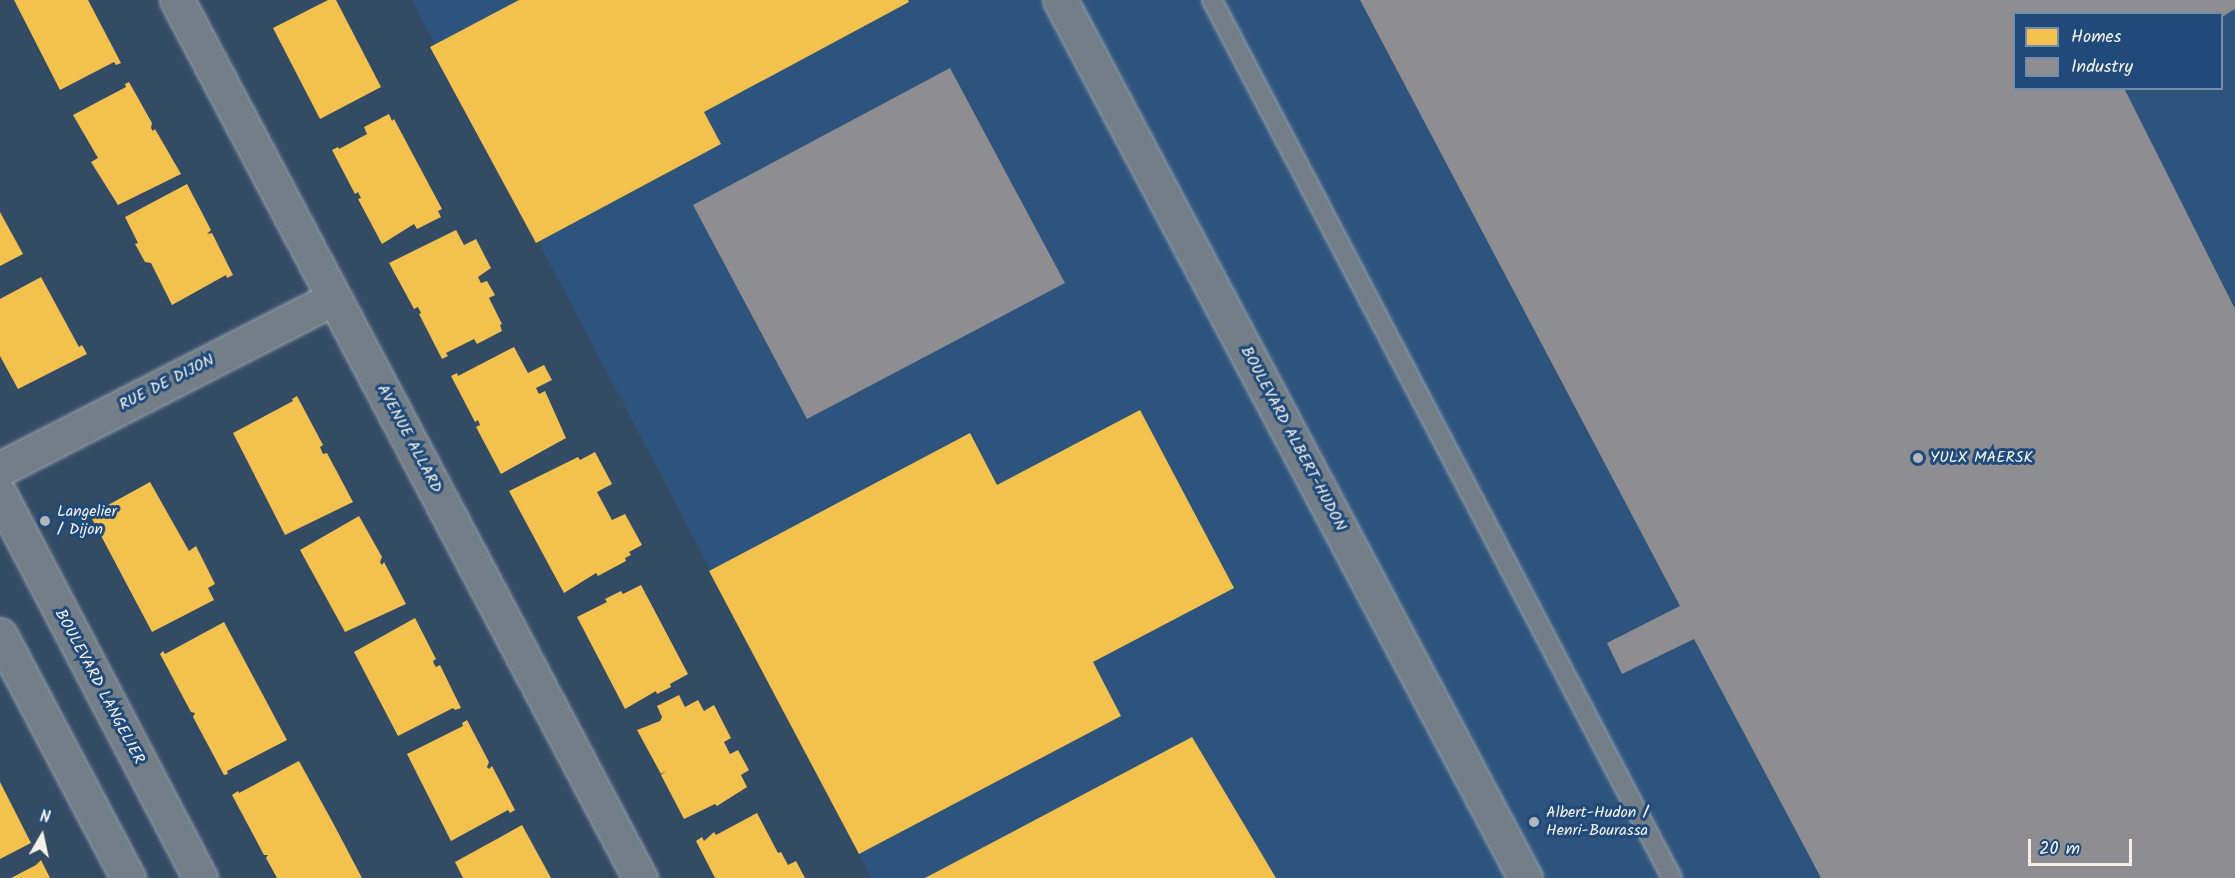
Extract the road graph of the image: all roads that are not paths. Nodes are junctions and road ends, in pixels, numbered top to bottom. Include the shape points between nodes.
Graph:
1 (177, 0) edge
2 (1060, 0) edge
3 (1212, 0) edge
4 (334, 298) junction
5 (0, 469) edge
6 (0, 495) edge
7 (0, 635) edge
8 (128, 878) edge
9 (200, 878) edge
10 (640, 878) edge
11 (1525, 878) edge
12 (1672, 878) edge

1 - 4 street, AVENUE ALLARD
2 - 11 street, BOULEVARD ALBERT-HUDON
3 - 12 lane
4 - 5 street, RUE DE DIJON
4 - 10 street, AVENUE ALLARD
6 - 9 street, BOULEVARD LANGELIER
7 - 8 street

